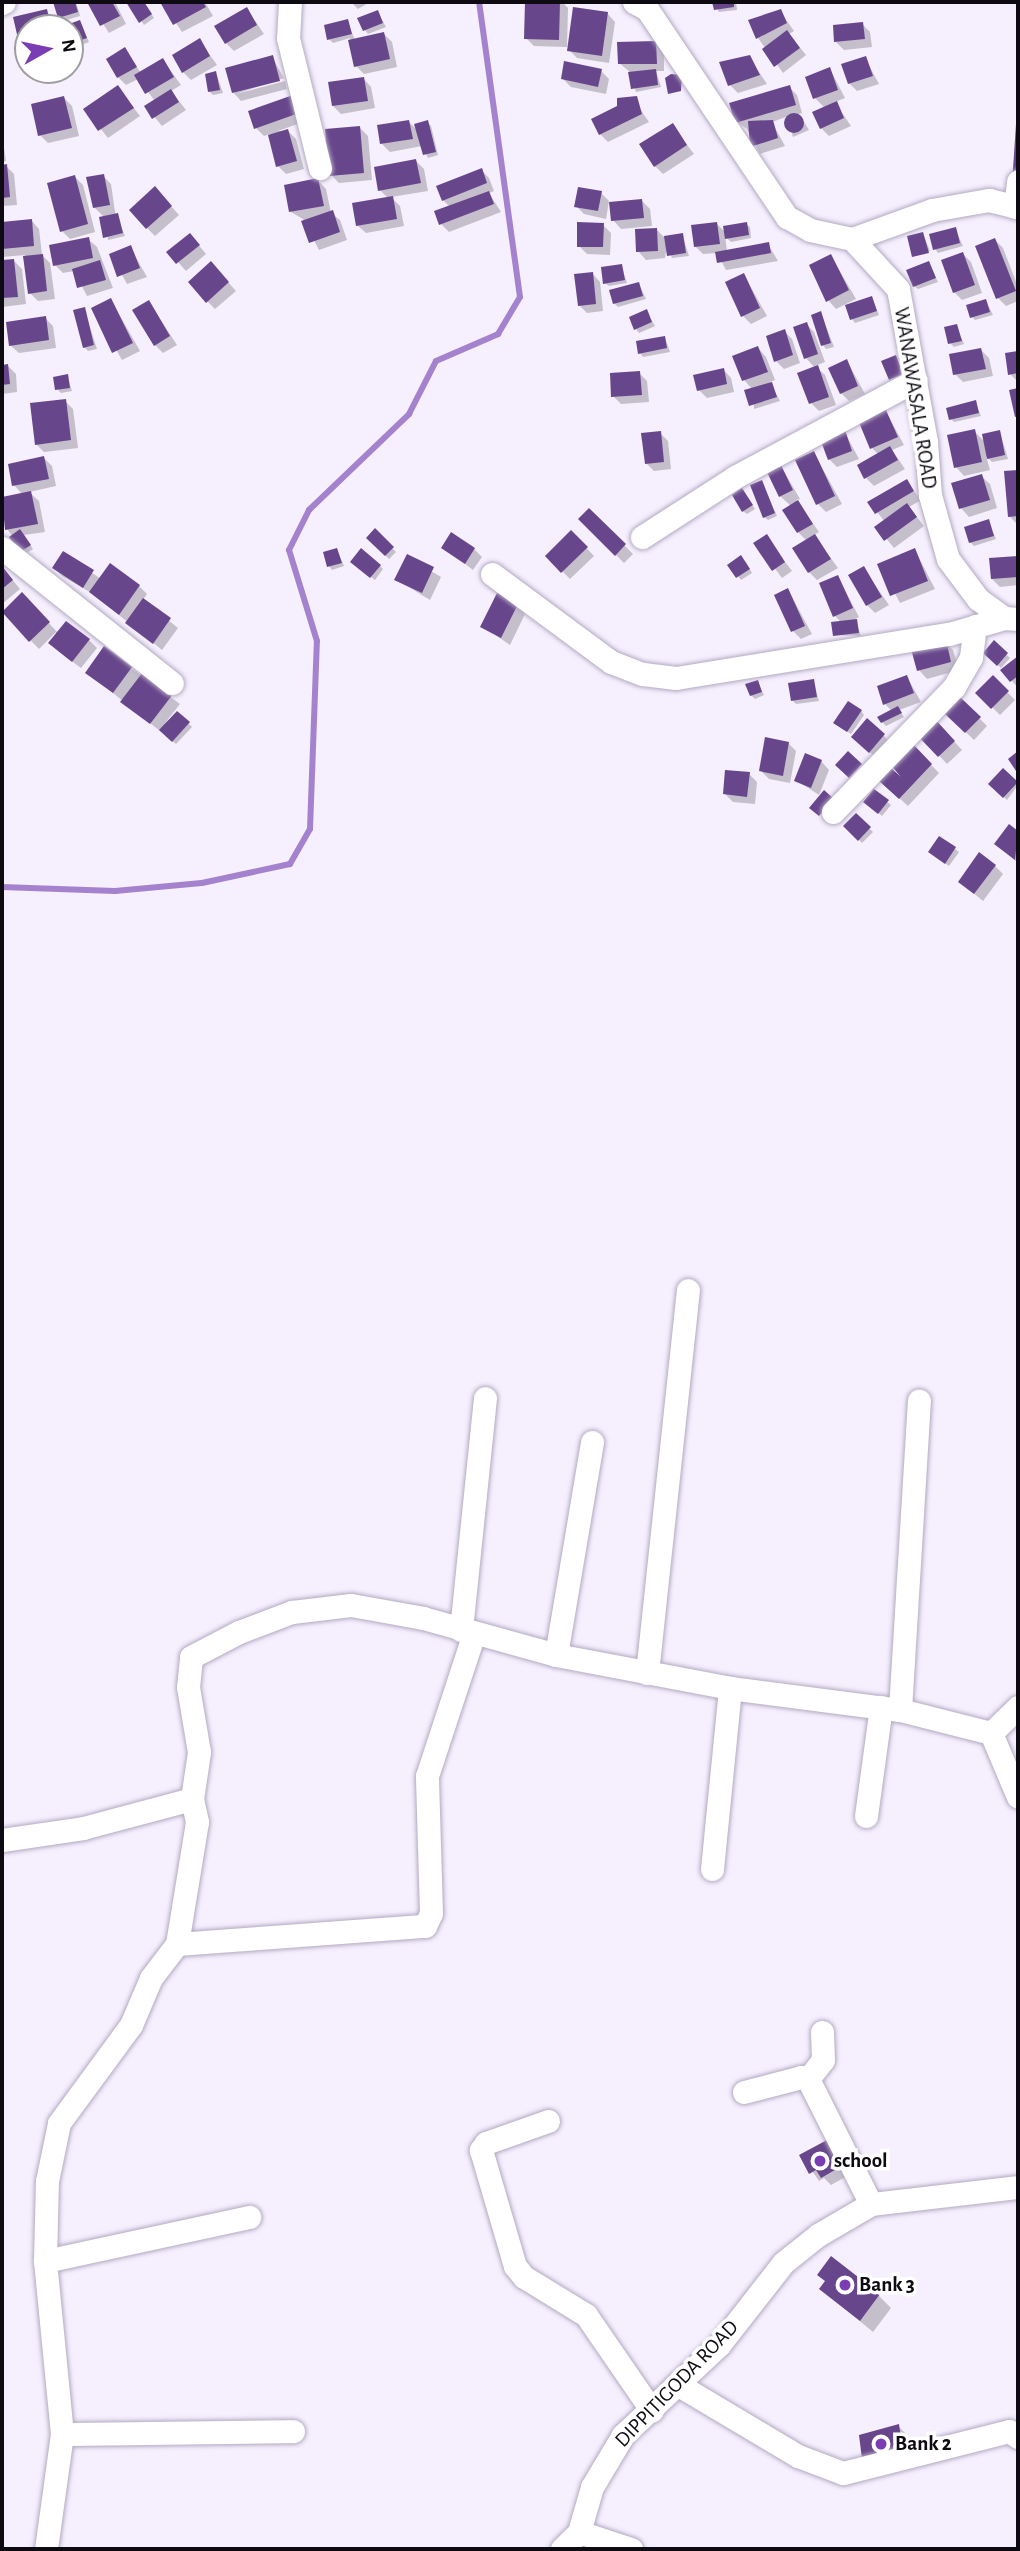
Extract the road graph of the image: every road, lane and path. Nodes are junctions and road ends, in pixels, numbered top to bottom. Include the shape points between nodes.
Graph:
1 (290, 2) edge
2 (634, 2) edge
3 (320, 168) dead end
4 (1018, 181) edge
5 (1017, 207) edge
6 (852, 239) junction
7 (916, 380) junction
8 (642, 537) dead end
9 (2, 548) edge
10 (492, 573) dead end
11 (1011, 619) edge
12 (975, 626) junction
13 (172, 683) dead end
14 (833, 812) dead end
15 (688, 1290) dead end
16 (485, 1398) dead end
17 (919, 1401) dead end
18 (592, 1442) dead end
19 (468, 1631) junction
20 (556, 1655) junction
21 (647, 1673) junction
22 (730, 1688) junction
23 (1018, 1707) edge
24 (890, 1708) junction
25 (991, 1733) junction
26 (1018, 1797) edge
27 (192, 1799) junction
28 (866, 1816) dead end
29 (2, 1840) edge
30 (712, 1869) dead end
31 (177, 1944) junction
32 (822, 2032) dead end
33 (808, 2080) junction
34 (744, 2092) dead end
35 (548, 2121) dead end
36 (1018, 2187) edge
37 (872, 2204) junction
38 (249, 2217) dead end
39 (45, 2261) junction
40 (677, 2384) junction
41 (652, 2411) junction
42 (293, 2431) dead end
43 (62, 2434) junction
44 (1018, 2437) edge
45 (579, 2532) junction
46 (46, 2549) edge
47 (562, 2549) edge
48 (631, 2549) edge

1 - 3 street via 288,38
2 - 6 street via 647,9 787,217 810,230
4 - 5 street
5 - 6 street via 989,200 932,209
6 - 7 street, WANAWASALA ROAD via 898,289
7 - 8 street via 735,477
7 - 11 street, WANAWASALA ROAD via 930,495 948,559 978,599
9 - 13 street
10 - 12 street via 611,662 643,674 676,678
11 - 12 street
12 - 14 street via 971,657 954,687
15 - 21 street
16 - 19 street
17 - 24 street
18 - 20 street
19 - 20 street
19 - 27 street via 351,1605 292,1612 191,1657 188,1687 199,1752
19 - 31 street via 427,1776 431,1913 425,1926
20 - 21 street
21 - 22 street
22 - 24 street
22 - 30 street
23 - 25 street
24 - 25 street
24 - 28 street
25 - 26 street
27 - 29 street via 83,1828
27 - 31 street via 197,1822
31 - 39 street via 151,1978 131,2025 59,2123 47,2181
32 - 33 street via 823,2060
33 - 34 street via 801,2077
33 - 37 street
35 - 41 street via 486,2143 481,2150 515,2266 524,2277 586,2315
36 - 37 street, DIPPITIGODA ROAD
37 - 40 street, DIPPITIGODA ROAD via 818,2235 783,2263 719,2346
38 - 39 street
39 - 43 street
40 - 41 street, DIPPITIGODA ROAD
40 - 44 street via 798,2456 843,2473 1009,2431
41 - 45 street, DIPPITIGODA ROAD via 613,2449 592,2487
42 - 43 street
43 - 46 street
45 - 47 street, DIPPITIGODA ROAD
45 - 48 street

